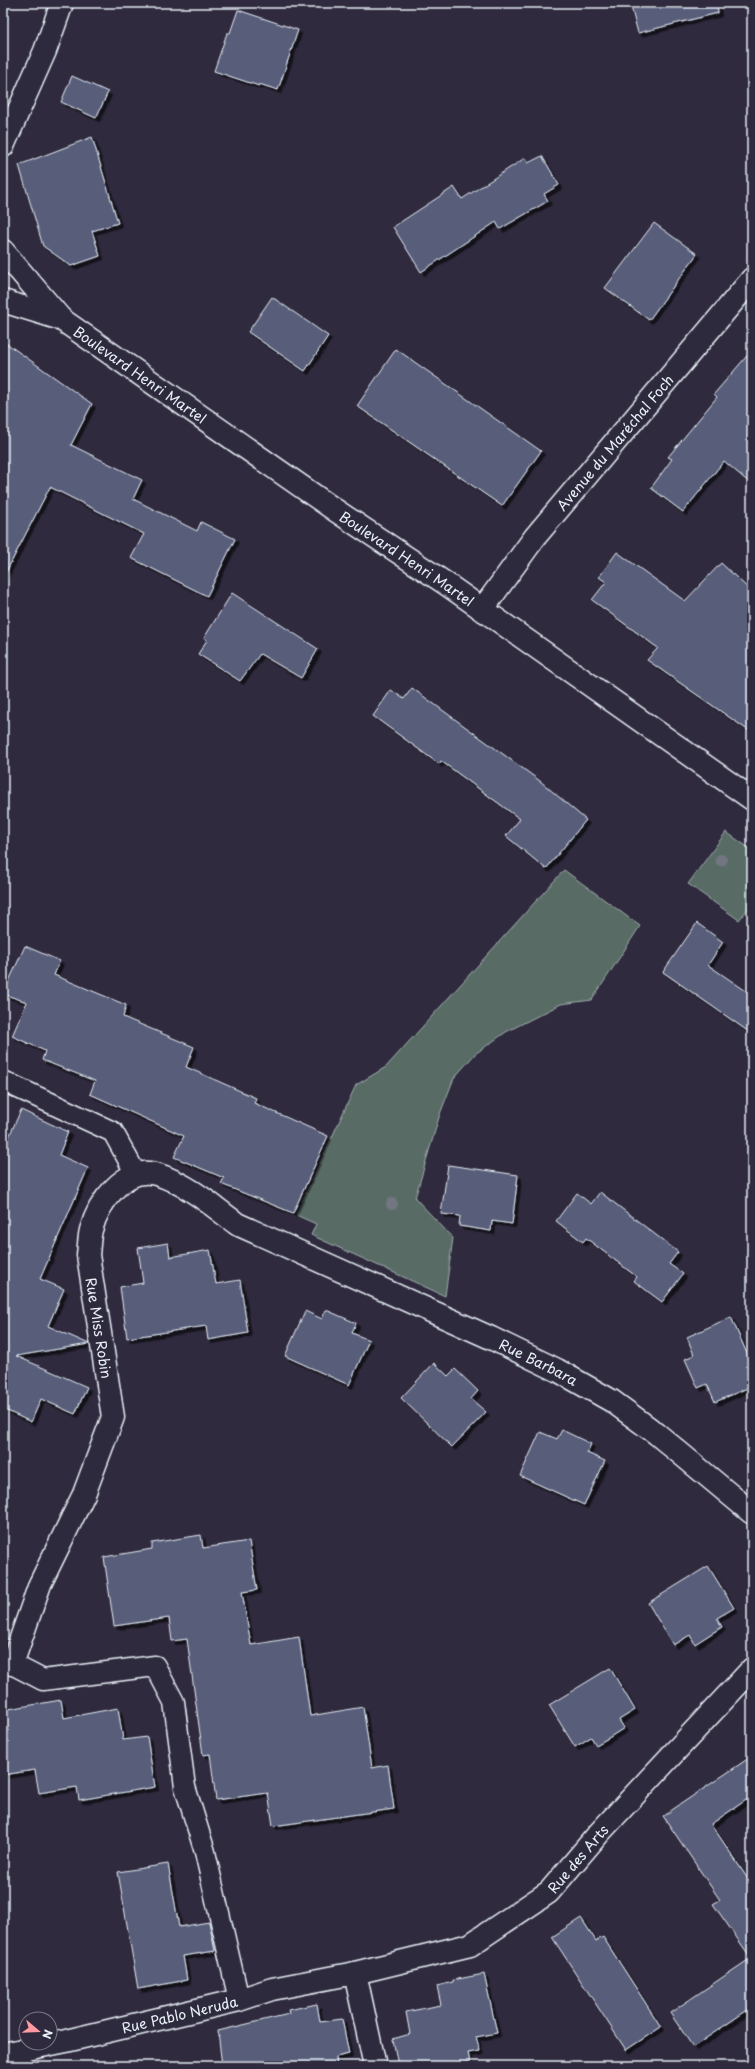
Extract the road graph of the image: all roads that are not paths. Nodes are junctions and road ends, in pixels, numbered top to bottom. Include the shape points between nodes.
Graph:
1 (62, 3) edge
2 (4, 143) edge
3 (3, 251) edge
4 (752, 279) edge
5 (3, 301) edge
6 (61, 320) junction
7 (482, 610) junction
8 (752, 799) edge
9 (3, 1081) edge
10 (136, 1174) junction
11 (752, 1513) edge
12 (7, 1664) edge
13 (752, 1669) edge
14 (355, 1973) junction
15 (239, 2000) junction
16 (3, 2054) edge
17 (375, 2066) edge

1 - 2 street via 45,51
3 - 6 street, Boulevard Henri Martel
4 - 7 street, Avenue du Maréchal Foch via 535,537
5 - 6 street, Boulevard Henri Martel
6 - 7 street, Boulevard Henri Martel
7 - 8 street, Boulevard Henri Martel
9 - 10 lane via 113,1132
10 - 11 street, Rue Barbara via 155,1174 175,1182 200,1196 237,1224 557,1370 612,1401 658,1434
10 - 12 street, Rue Miss Robin via 123,1180 112,1191 98,1212 91,1231 88,1255 113,1417 84,1494 40,1584
12 - 15 lane via 43,1680 155,1666 174,1702 186,1787 205,1852
13 - 14 street, Rue des Arts via 600,1832 549,1892 470,1945
14 - 15 street, Rue Pablo Neruda via 272,1989
14 - 17 street
15 - 16 street, Rue Pablo Neruda

